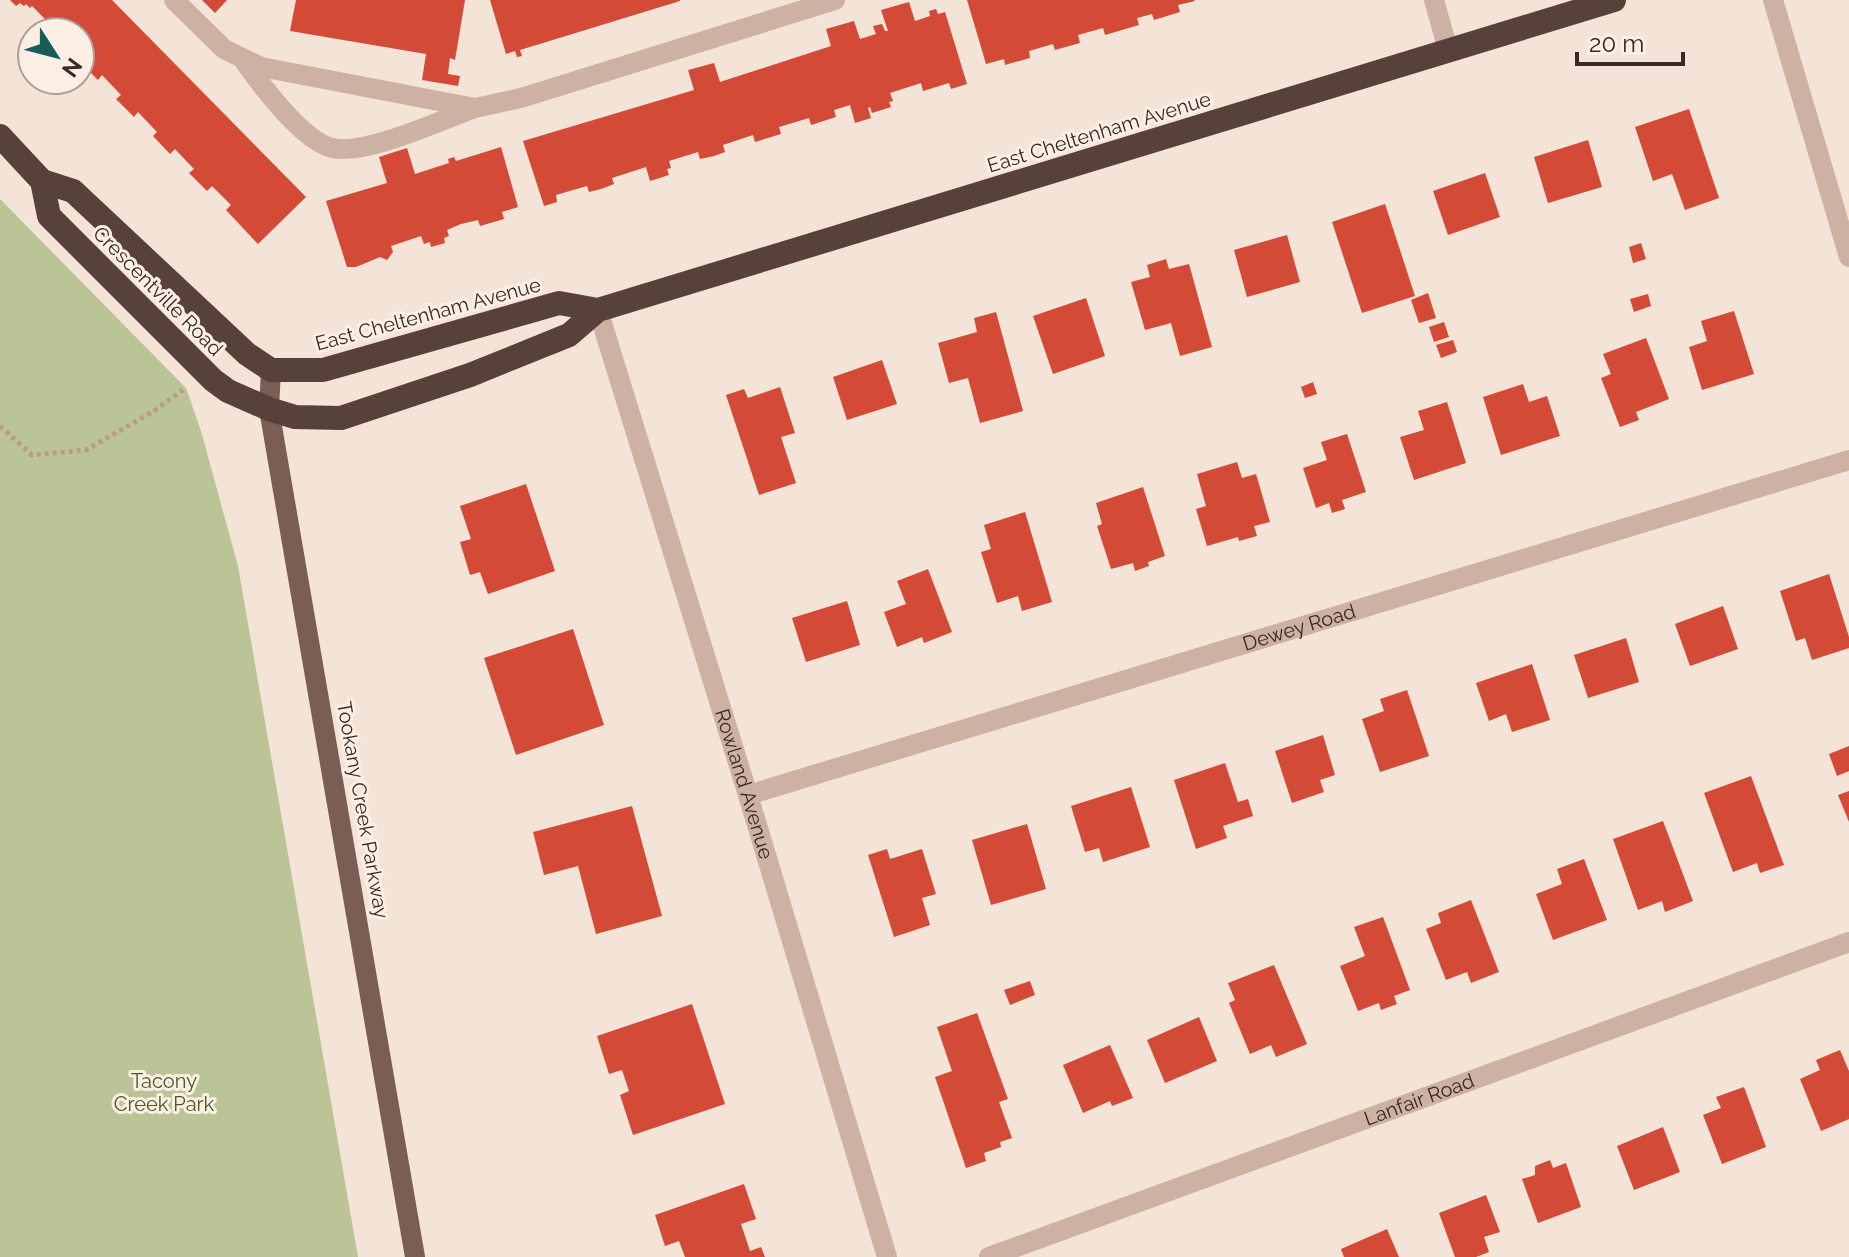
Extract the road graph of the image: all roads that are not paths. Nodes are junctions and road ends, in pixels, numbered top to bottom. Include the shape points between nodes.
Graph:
1 (174, 0) edge
2 (835, 0) edge
3 (1434, 0) edge
4 (1614, 0) edge
5 (1773, 0) edge
6 (1448, 50) junction
7 (242, 58) junction
8 (475, 108) junction
9 (0, 136) edge
10 (42, 181) junction
11 (1849, 257) edge
12 (598, 310) junction
13 (271, 370) junction
14 (269, 409) junction
15 (1849, 460) edge
16 (748, 795) junction
17 (1849, 942) edge
18 (415, 1257) edge
19 (887, 1257) edge
20 (989, 1257) edge

1 - 7 street via 224,49
2 - 8 street
3 - 6 street
4 - 6 highway, East Cheltenham Avenue
5 - 11 street
6 - 12 highway, East Cheltenham Avenue
7 - 8 street via 261,67
7 - 8 street via 271,98 321,144 335,149 361,149
9 - 10 highway, Crescentville Road
10 - 13 highway, Crescentville Road via 73,191 247,354
10 - 14 highway, Crescentville Road via 49,216 206,373 228,391
12 - 13 highway, East Cheltenham Avenue via 559,303 323,370
12 - 14 highway, East Cheltenham Avenue via 569,335 341,418 295,417
12 - 16 street, Rowland Avenue
13 - 14 main road, Tookany Creek Parkway
14 - 18 main road, Tookany Creek Parkway
15 - 16 street, Dewey Road
16 - 19 street, Rowland Avenue
17 - 20 street, Lanfair Road

